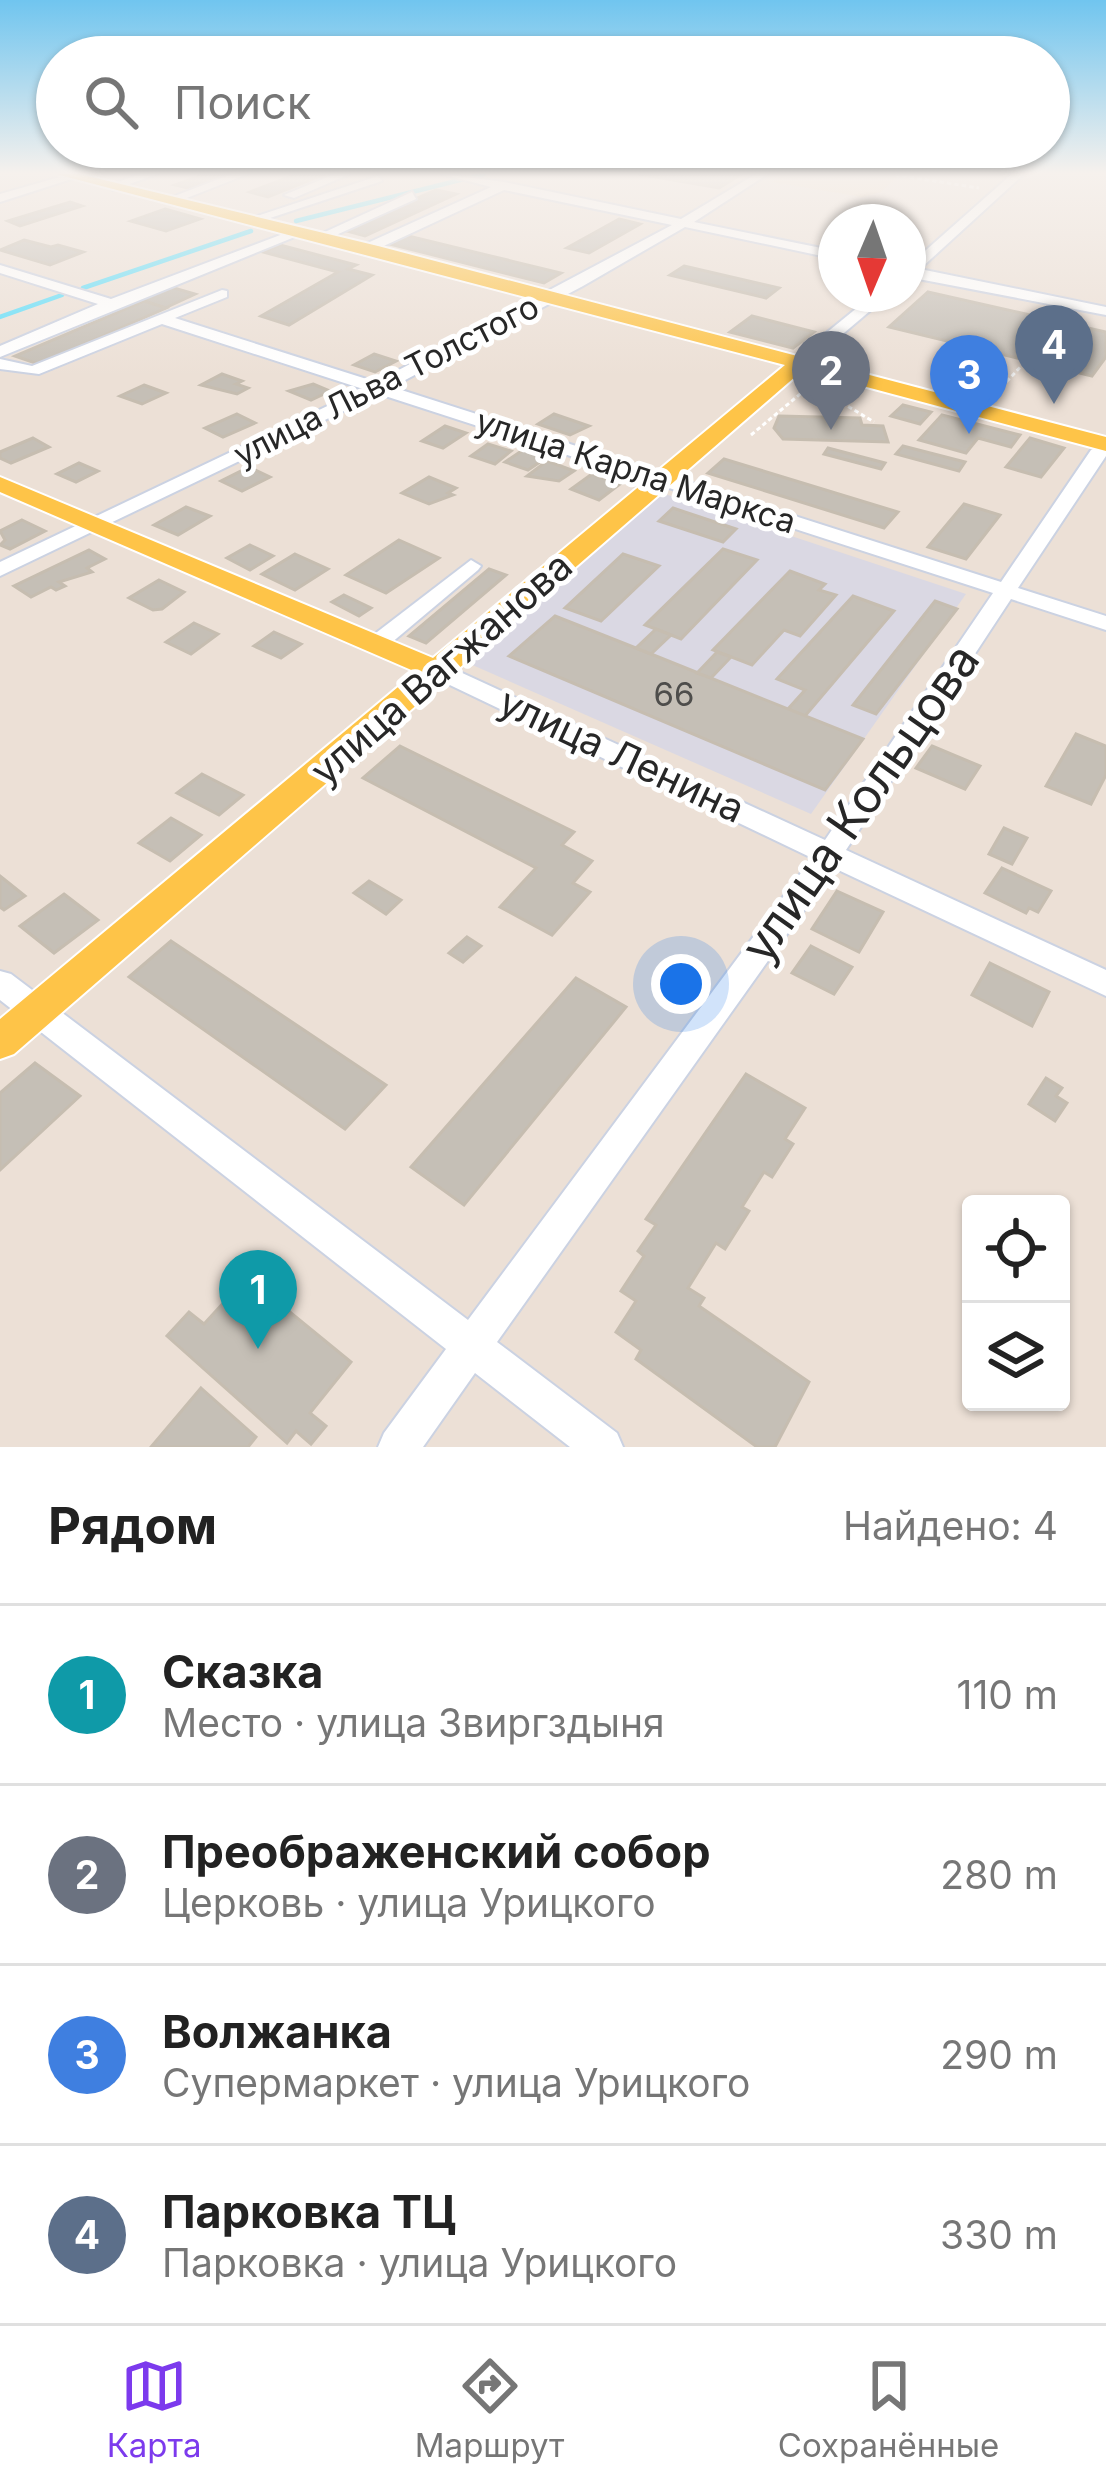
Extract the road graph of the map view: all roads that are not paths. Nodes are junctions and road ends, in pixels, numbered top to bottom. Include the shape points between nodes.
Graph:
1 (278, 242) edge
2 (340, 242) edge
3 (382, 242) edge
4 (652, 242) edge
5 (776, 242) edge
6 (368, 248) junction
7 (818, 251) edge
8 (0, 268) edge
9 (201, 273) junction
10 (926, 275) edge
11 (551, 297) junction
12 (107, 302) junction
13 (1106, 310) edge
14 (861, 312) edge
15 (166, 320) junction
16 (0, 352) edge
17 (799, 363) junction
18 (0, 364) edge
19 (376, 385) junction
20 (1106, 446) edge
21 (659, 480) junction
22 (0, 484) edge
23 (93, 525) junction
24 (471, 566) dead end
25 (0, 571) edge
26 (1009, 590) junction
27 (1106, 622) edge
28 (376, 644) junction
29 (440, 671) junction
30 (830, 852) junction
31 (0, 983) edge
32 (1106, 984) edge
33 (36, 1012) junction
34 (0, 1042) edge
35 (469, 1346) junction
36 (398, 1447) edge
37 (603, 1447) edge

1 - 9 street
2 - 6 main road
3 - 6 street
4 - 11 street, улица Льва Толстого
5 - 7 street
6 - 11 main road
8 - 12 street
9 - 12 street
9 - 15 street via 204,286 222,295
10 - 13 street
11 - 17 main road
11 - 19 street, улица Льва Толстого
12 - 16 street
14 - 17 street, улица Вагжанова
15 - 18 street via 33,371
15 - 19 street, улица Карла Маркса
17 - 20 main road
17 - 21 main road, улица Вагжанова
19 - 21 street, улица Карла Маркса
19 - 23 street, улица Льва Толстого
20 - 26 street, улица Кольцова
21 - 26 street, улица Карла Маркса
21 - 29 main road, улица Вагжанова
22 - 23 main road, улица Ленина
23 - 25 street, улица Льва Толстого
23 - 28 main road, улица Ленина
24 - 28 street
26 - 27 street, улица Карла Маркса
26 - 30 street, улица Кольцова
28 - 29 main road, улица Ленина
29 - 30 street, улица Ленина
29 - 33 main road, улица Вагжанова
30 - 32 street, улица Ленина
30 - 35 street, улица Кольцова
31 - 33 street
33 - 34 main road, улица Вагжанова
33 - 35 street
35 - 36 street, улица Кольцова
35 - 37 street

